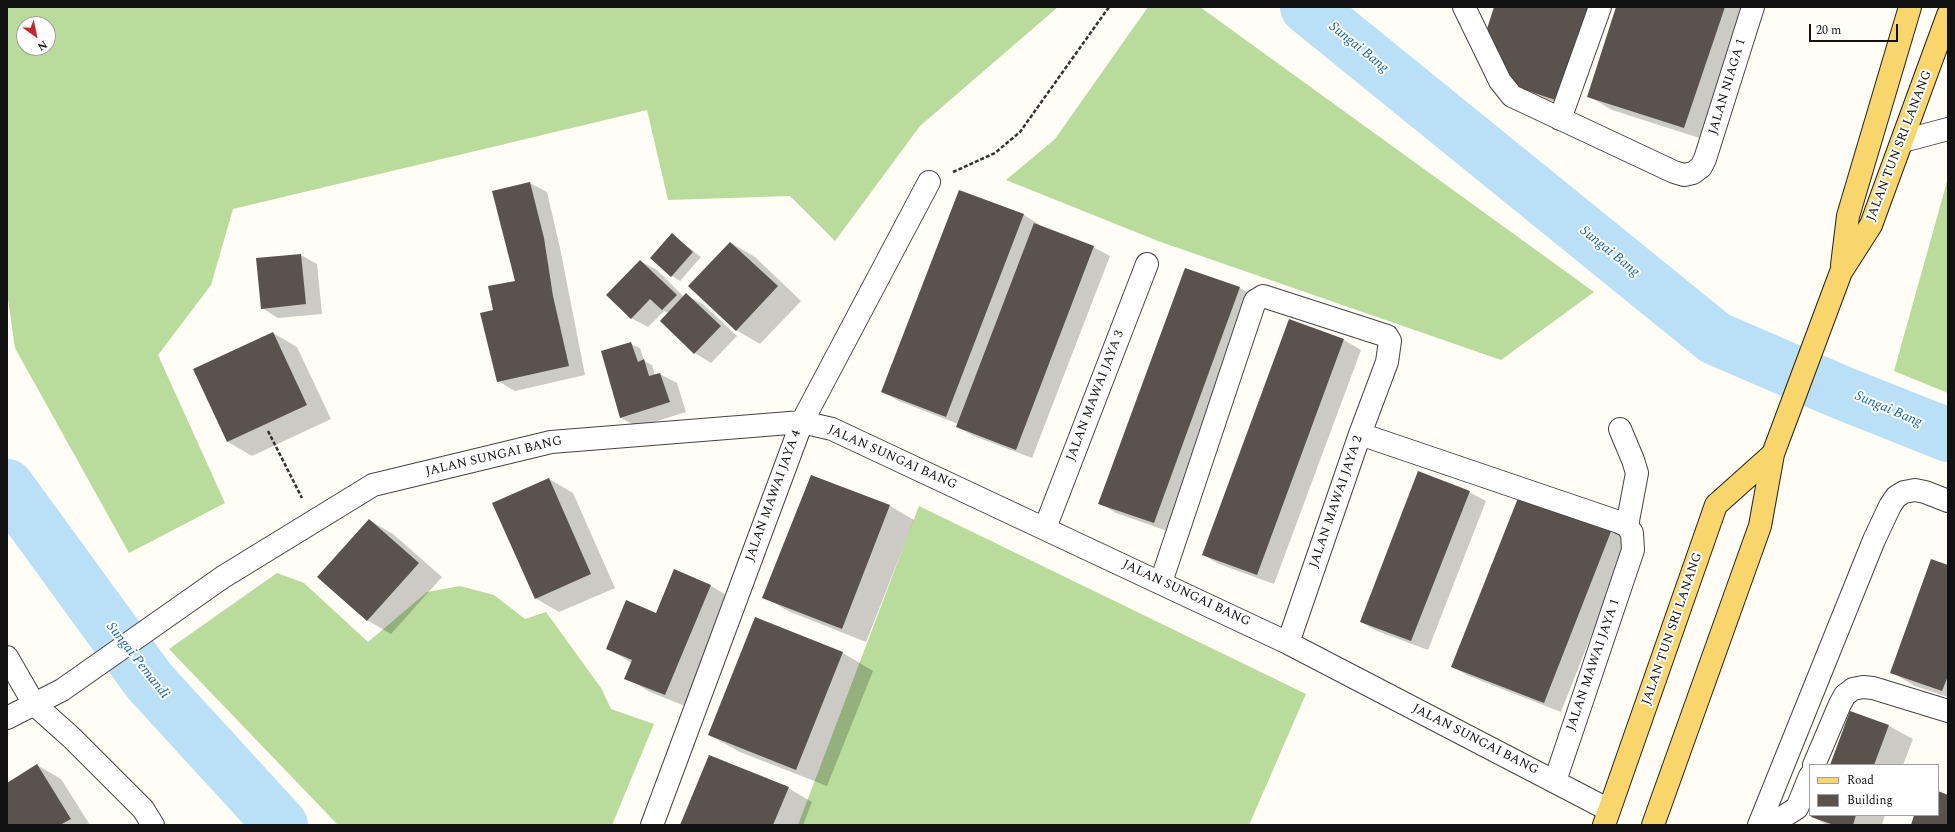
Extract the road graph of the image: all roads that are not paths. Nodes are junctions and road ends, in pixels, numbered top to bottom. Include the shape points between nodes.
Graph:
1 (1464, 7) edge
2 (1600, 7) edge
3 (1753, 7) edge
4 (1910, 7) edge
5 (1948, 15) edge
6 (1560, 119) junction
7 (1948, 129) edge
8 (1903, 141) junction
9 (929, 182) road end
10 (1147, 264) dead end
11 (1841, 272) junction
12 (802, 422) junction
13 (1620, 429) dead end
14 (1360, 434) junction
15 (1773, 454) junction
16 (1948, 501) edge
17 (1627, 526) junction
18 (1045, 528) junction
19 (1161, 582) junction
20 (1288, 643) junction
21 (7, 657) edge
22 (34, 704) junction
23 (1948, 711) edge
24 (7, 718) edge
25 (1814, 764) edge
26 (1809, 778) edge
27 (1555, 781) junction
28 (1606, 817) edge
29 (153, 825) edge
30 (652, 825) edge
31 (1653, 825) edge
32 (1759, 825) edge
33 (1770, 825) edge

1 - 6 street via 1503,87 1512,96
2 - 6 street
3 - 6 street, JALAN NIAGA 1 via 1705,159 1701,167 1693,173 1674,172
4 - 11 main road, JALAN TUN SRI LANANG via 1848,216
5 - 8 main road, JALAN TUN SRI LANANG
7 - 8 street
8 - 11 main road, JALAN TUN SRI LANANG via 1870,225
9 - 12 street, JALAN MAWAI JAYA 4
10 - 18 street, JALAN MAWAI JAYA 3
11 - 15 main road, JALAN TUN SRI LANANG
12 - 18 street, JALAN SUNGAI BANG via 832,429
12 - 22 street, JALAN SUNGAI BANG via 551,442 373,485 223,577 62,690
12 - 30 street, JALAN MAWAI JAYA 4
13 - 17 street via 1637,473
14 - 17 street
14 - 19 street, JALAN MAWAI JAYA 2 via 1387,362 1390,341 1387,336 1263,296 1258,298 1252,308
14 - 20 street, JALAN MAWAI JAYA 2
15 - 28 main road, JALAN TUN SRI LANANG via 1716,505
15 - 31 main road, JALAN TUN SRI LANANG via 1760,526
16 - 32 street via 1914,490 1900,494 1890,506
17 - 27 street, JALAN MAWAI JAYA 1 via 1632,533 1633,550
18 - 19 street, JALAN SUNGAI BANG
19 - 20 street, JALAN SUNGAI BANG
20 - 27 street, JALAN SUNGAI BANG
21 - 22 street
22 - 24 street, JALAN SUNGAI BANG
22 - 29 street via 143,808
23 - 25 street via 1873,688 1853,690 1845,695 1840,704
26 - 33 street via 1797,808
27 - 28 street, JALAN SUNGAI BANG

